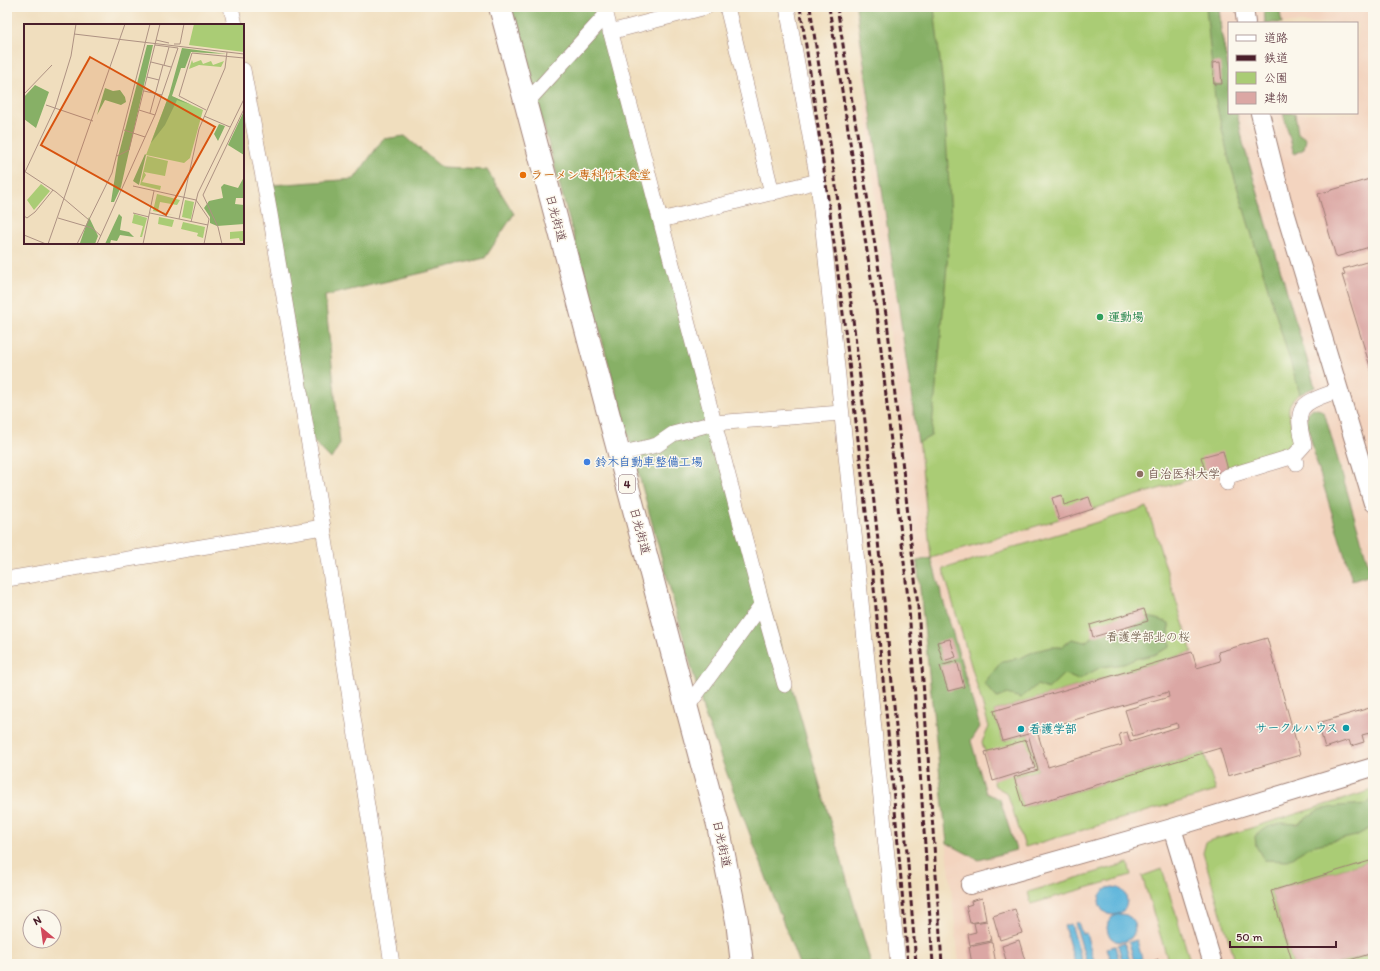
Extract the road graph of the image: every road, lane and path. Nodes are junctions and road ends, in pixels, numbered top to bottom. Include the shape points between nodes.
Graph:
1 (232, 7) edge
2 (500, 7) edge
3 (706, 7) edge
4 (727, 7) edge
5 (787, 7) edge
6 (1244, 7) edge
7 (605, 11) edge
8 (1246, 22) edge
9 (235, 24) edge
10 (610, 32) junction
11 (244, 75) edge
12 (526, 103) junction
13 (1260, 114) edge
14 (818, 181) junction
15 (772, 193) junction
16 (661, 220) junction
17 (1339, 390) junction
18 (842, 413) junction
19 (714, 423) junction
20 (619, 454) junction
21 (1227, 483) dead end
22 (1373, 503) edge
23 (324, 527) junction
24 (7, 579) edge
25 (762, 604) junction
26 (785, 685) dead end
27 (687, 707) junction
28 (1373, 767) edge
29 (1172, 828) junction
30 (970, 885) dead end
31 (392, 964) edge
32 (742, 964) edge
33 (898, 964) edge
34 (1213, 964) edge

1 - 9 street
2 - 12 highway, 日光街道 / 4
3 - 10 street
4 - 15 street
5 - 14 street
6 - 8 street
7 - 10 street
7 - 12 street
10 - 16 street
11 - 23 street
12 - 20 highway, 日光街道 / 4
13 - 17 street via 1283,205
14 - 15 street
14 - 18 street
15 - 16 street
16 - 19 street
17 - 21 street via 1304,405 1299,414 1304,445 1295,460 1225,477
17 - 22 street
18 - 19 street
18 - 33 street
19 - 20 street via 673,434 657,445
19 - 25 street
20 - 27 highway, 日光街道 / 4
23 - 24 street
23 - 31 street
25 - 26 street
25 - 27 street
27 - 32 highway, 日光街道 / 4 via 718,825 737,921
28 - 29 street
29 - 30 street
29 - 34 street

